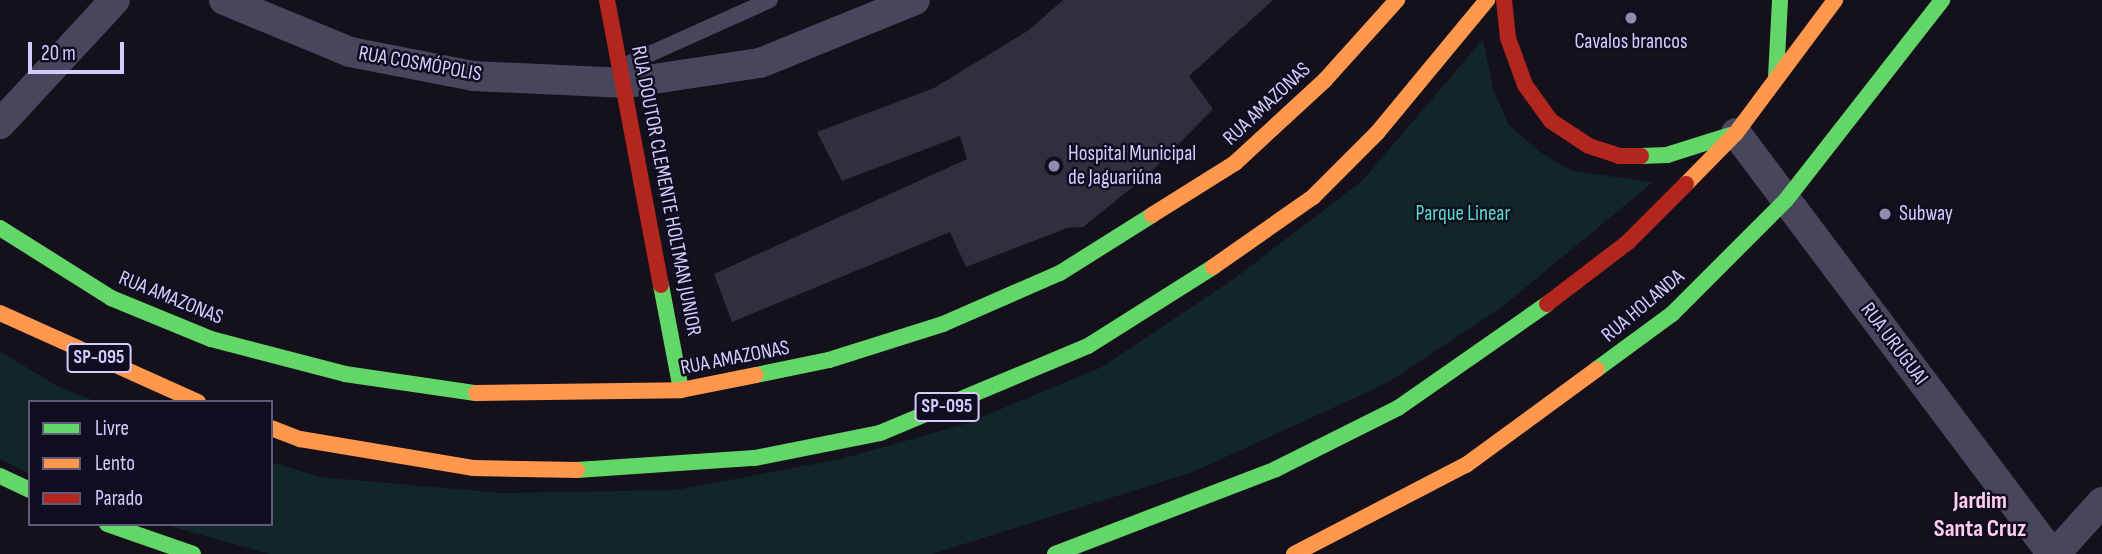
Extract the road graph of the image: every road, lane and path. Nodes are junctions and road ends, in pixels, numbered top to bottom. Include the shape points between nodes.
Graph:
1 (115, 0) edge
2 (224, 0) edge
3 (607, 0) edge
4 (770, 0) edge
5 (915, 0) edge
6 (1397, 0) edge
7 (1487, 0) edge
8 (1504, 0) edge
9 (1780, 0) edge
10 (1835, 0) edge
11 (1942, 0) edge
12 (625, 74) junction
13 (1776, 79) junction
14 (0, 124) edge
15 (1737, 133) junction
16 (1786, 200) junction
17 (0, 228) edge
18 (0, 313) edge
19 (681, 390) junction
20 (194, 400) edge
21 (273, 429) edge
22 (0, 476) edge
23 (28, 488) edge
24 (2102, 502) edge
25 (113, 526) edge
26 (193, 554) edge
27 (1055, 554) edge
28 (1294, 554) edge
29 (2053, 554) edge

1 - 14 street
2 - 12 street, RUA COSMÓPOLIS via 351,51 473,76
3 - 12 main road, RUA DOUTOR CLEMENTE HOLTMAN JUNIOR
4 - 12 lane
5 - 12 street, RUA COSMÓPOLIS via 760,63
6 - 19 main road, RUA AMAZONAS via 1325,80 1235,163 1060,273 943,324 829,360
7 - 21 main road, SP-095 via 1377,133 1312,197 1188,285 1088,346 880,433 755,458 598,470 472,468 300,439
8 - 15 main road via 1508,38 1525,85 1551,121 1589,146 1619,156 1667,155
9 - 13 main road
10 - 13 main road
11 - 16 main road, RUA HOLANDA
12 - 19 main road, RUA DOUTOR CLEMENTE HOLTMAN JUNIOR
13 - 15 main road
15 - 16 street, RUA URUGUAI
15 - 27 main road via 1628,242 1398,408 1276,469
16 - 28 main road, RUA HOLANDA via 1672,314 1573,391 1466,465
16 - 29 street, RUA URUGUAI
17 - 19 main road, RUA AMAZONAS via 111,298 211,339 345,374 463,393
18 - 20 main road, SP-095
22 - 23 main road
24 - 29 street
25 - 26 main road

